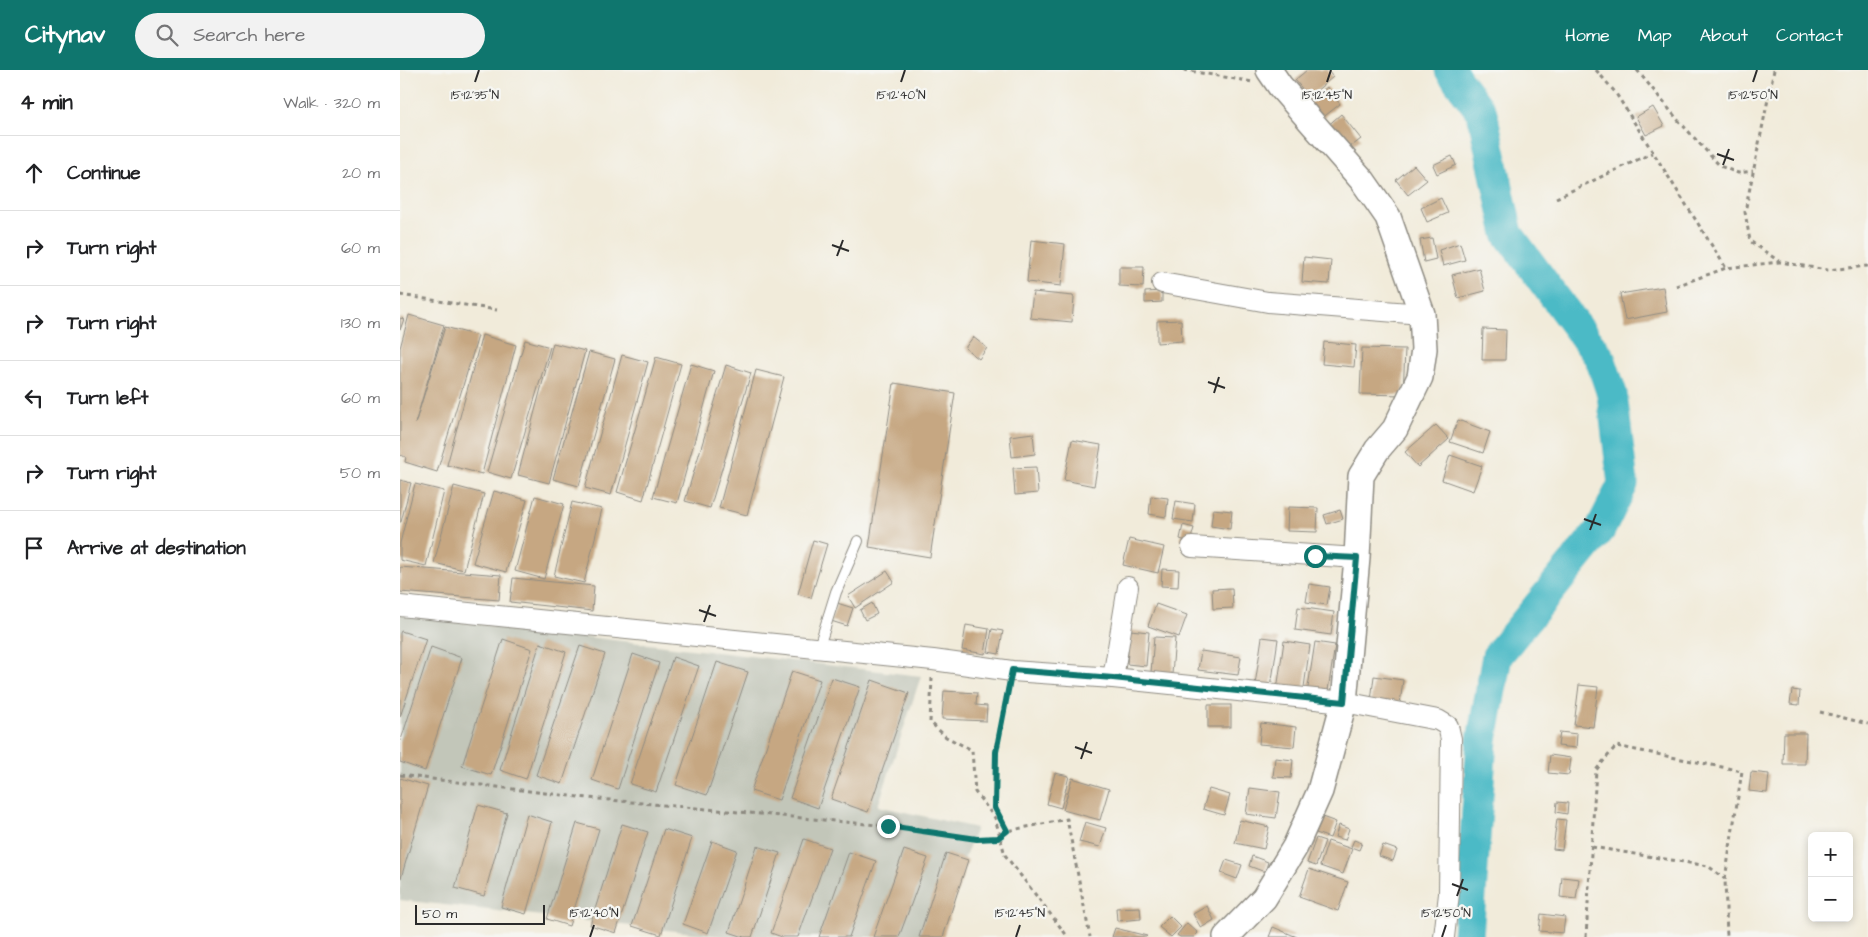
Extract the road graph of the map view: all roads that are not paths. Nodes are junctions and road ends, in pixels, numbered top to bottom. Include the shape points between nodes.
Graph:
1 (1275, 78) edge
2 (1162, 283) dead end
3 (1422, 314) junction
4 (858, 541) dead end
5 (1192, 547) dead end
6 (1357, 558) junction
7 (1128, 587) dead end
8 (400, 606) edge
9 (818, 650) junction
10 (1113, 678) junction
11 (1344, 702) junction
12 (1226, 937) edge
13 (1444, 937) edge

1 - 3 street via 1363,180 1388,217
2 - 3 street via 1268,302
3 - 6 street via 1424,349 1420,377 1394,428 1361,476
4 - 9 lane via 836,592
5 - 6 street
6 - 11 street
7 - 10 street
8 - 9 street
9 - 10 street
10 - 11 street
11 - 12 street via 1320,791 1294,847 1264,898
11 - 13 street via 1438,720 1448,726 1451,739 1449,894

